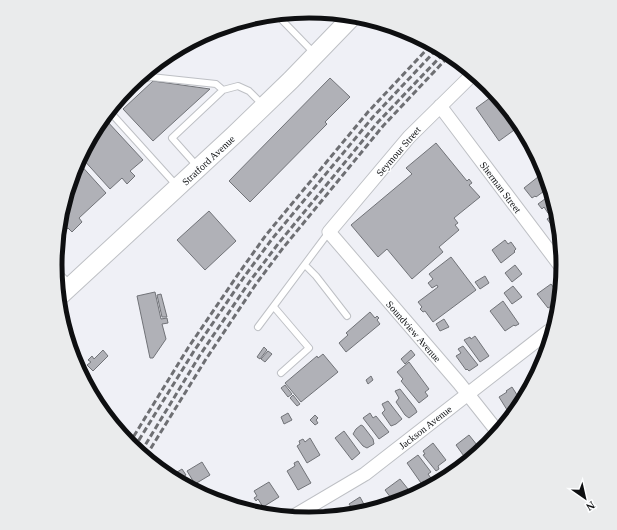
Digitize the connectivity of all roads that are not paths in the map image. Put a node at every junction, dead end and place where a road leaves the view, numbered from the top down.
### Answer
1 (282, 20) edge
2 (348, 21) edge
3 (315, 55) junction
4 (148, 78) edge
5 (469, 78) edge
6 (223, 90) junction
7 (264, 106) junction
8 (440, 106) junction
9 (113, 115) edge
10 (199, 168) junction
11 (178, 188) junction
12 (329, 232) junction
13 (556, 260) edge
14 (305, 265) junction
15 (66, 290) edge
16 (274, 307) junction
17 (347, 316) dead end
18 (258, 327) dead end
19 (545, 334) edge
20 (281, 373) dead end
21 (468, 394) junction
22 (494, 428) edge
23 (301, 512) edge

1 - 3 lane
2 - 3 main road, Stratford Avenue
3 - 7 main road, Stratford Avenue
4 - 6 lane
5 - 8 street, Seymour Street
6 - 7 lane
6 - 10 lane
7 - 10 main road, Stratford Avenue
8 - 12 street, Seymour Street
8 - 13 street, Sherman Street
9 - 11 lane
10 - 11 main road, Stratford Avenue
11 - 15 main road, Stratford Avenue
12 - 14 lane
12 - 21 street, Soundview Avenue
14 - 16 lane
14 - 17 lane
16 - 18 lane
16 - 20 lane
19 - 21 street, Jackson Avenue
21 - 22 street, Soundview Avenue
21 - 23 street, Jackson Avenue

